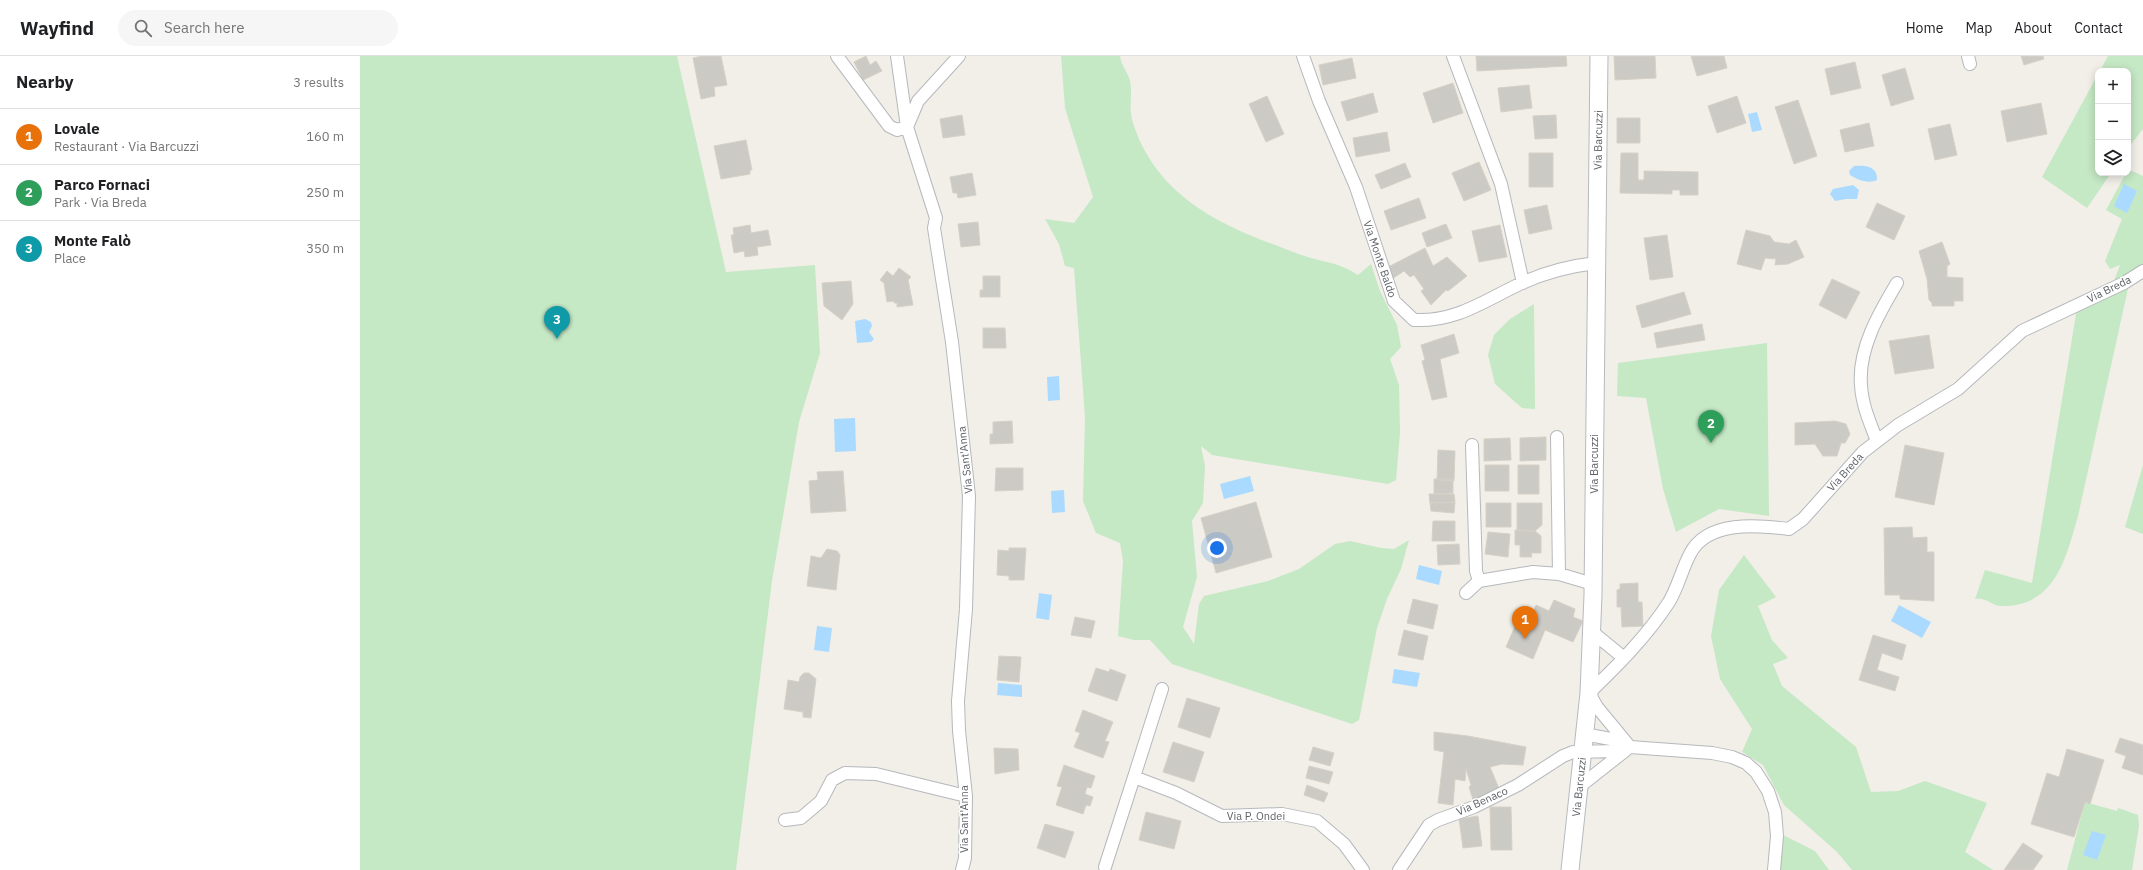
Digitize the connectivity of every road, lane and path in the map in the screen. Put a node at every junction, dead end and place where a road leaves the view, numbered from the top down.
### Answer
1 (837, 56) edge
2 (897, 56) edge
3 (959, 56) edge
4 (1303, 56) edge
5 (1453, 56) edge
6 (1599, 56) edge
7 (907, 127) junction
8 (1596, 263) junction
9 (2143, 271) edge
10 (1523, 283) junction
11 (1897, 283) dead end
12 (1557, 437) dead end
13 (1877, 441) junction
14 (1472, 445) dead end
15 (1559, 574) junction
16 (1479, 581) junction
17 (1593, 584) junction
18 (1466, 592) dead end
19 (1592, 631) junction
20 (1624, 658) junction
21 (1162, 689) dead end
22 (1589, 693) junction
23 (1584, 734) junction
24 (1630, 747) junction
25 (1582, 753) junction
26 (1134, 776) junction
27 (1579, 787) junction
28 (966, 796) junction
29 (785, 820) dead end
30 (1105, 867) dead end
31 (962, 870) edge
32 (1363, 870) edge
33 (1399, 870) edge
34 (1570, 870) edge
35 (1774, 870) edge

1 - 7 street
2 - 7 street, Via Sant'Anna
3 - 7 street
4 - 10 street, Via Monte Baldo
5 - 10 street
6 - 8 street, Via Barcuzzi
7 - 28 street, Via Sant'Anna
8 - 10 street, Via Monte Baldo
8 - 17 street, Via Barcuzzi
9 - 13 street, Via Breda
11 - 13 street
12 - 15 street
13 - 20 street, Via Breda
14 - 16 street
15 - 16 street
15 - 17 street
16 - 18 street
17 - 19 street, Via Barcuzzi
19 - 20 street
19 - 22 street, Via Barcuzzi
20 - 22 street, Via Breda
21 - 26 street
22 - 23 street, Via Barcuzzi
22 - 24 street
23 - 24 street
23 - 25 street, Via Barcuzzi
24 - 25 street, Via Benaco
24 - 27 street
24 - 35 street
25 - 27 street, Via Barcuzzi
25 - 33 street, Via Benaco
26 - 30 street
26 - 32 street, Via P. Ondei
27 - 34 street, Via Barcuzzi
28 - 29 street
28 - 31 street, Via Sant'Anna

